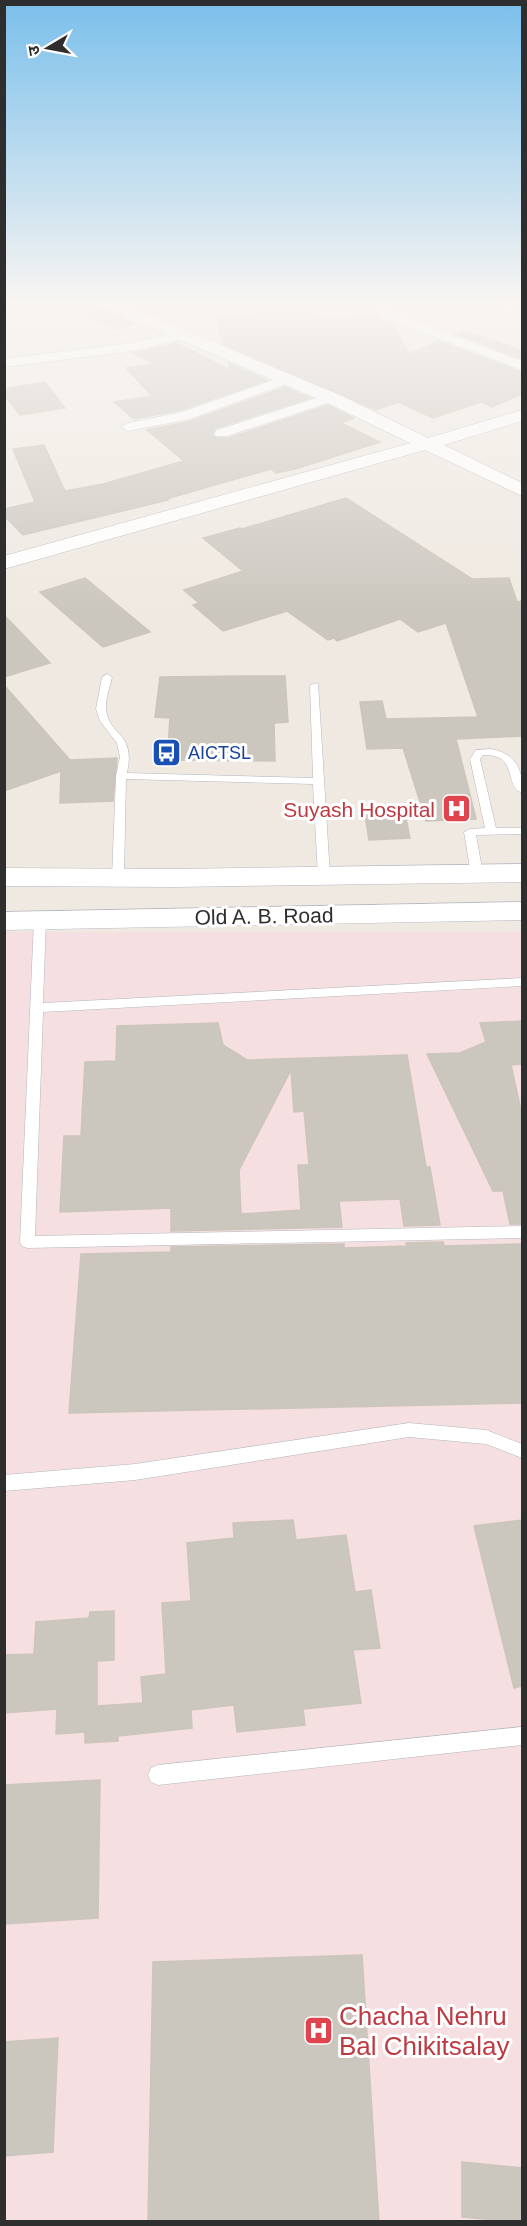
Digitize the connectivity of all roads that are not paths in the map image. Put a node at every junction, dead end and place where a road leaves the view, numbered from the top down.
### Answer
1 (210, 407) edge
2 (302, 407) edge
3 (348, 407) edge
4 (522, 414) edge
5 (128, 427) dead end
6 (222, 433) dead end
7 (427, 444) junction
8 (522, 490) edge
9 (4, 563) edge
10 (107, 677) dead end
11 (315, 685) dead end
12 (121, 776) junction
13 (318, 781) junction
14 (522, 790) edge
15 (491, 831) junction
16 (522, 831) edge
17 (522, 873) edge
18 (477, 874) junction
19 (324, 876) junction
20 (4, 877) edge
21 (118, 877) junction
22 (522, 910) edge
23 (40, 920) junction
24 (4, 921) edge
25 (522, 982) edge
26 (36, 1008) junction
27 (522, 1232) edge
28 (522, 1451) edge
29 (4, 1483) edge
30 (522, 1736) edge
31 (158, 1775) dead end

1 - 5 street
2 - 6 street
3 - 7 street
4 - 7 street
7 - 8 street
7 - 9 street
10 - 12 lane
11 - 13 lane
12 - 13 lane
12 - 21 lane
13 - 19 lane
14 - 15 lane
15 - 16 lane
15 - 18 lane
17 - 18 street, Old A. B. Road
18 - 19 street, Old A. B. Road
19 - 21 street, Old A. B. Road
20 - 21 street, Old A. B. Road
22 - 23 street, Old A. B. Road
23 - 24 street, Old A. B. Road
23 - 26 lane
25 - 26 lane
26 - 27 lane
28 - 29 lane
30 - 31 lane

